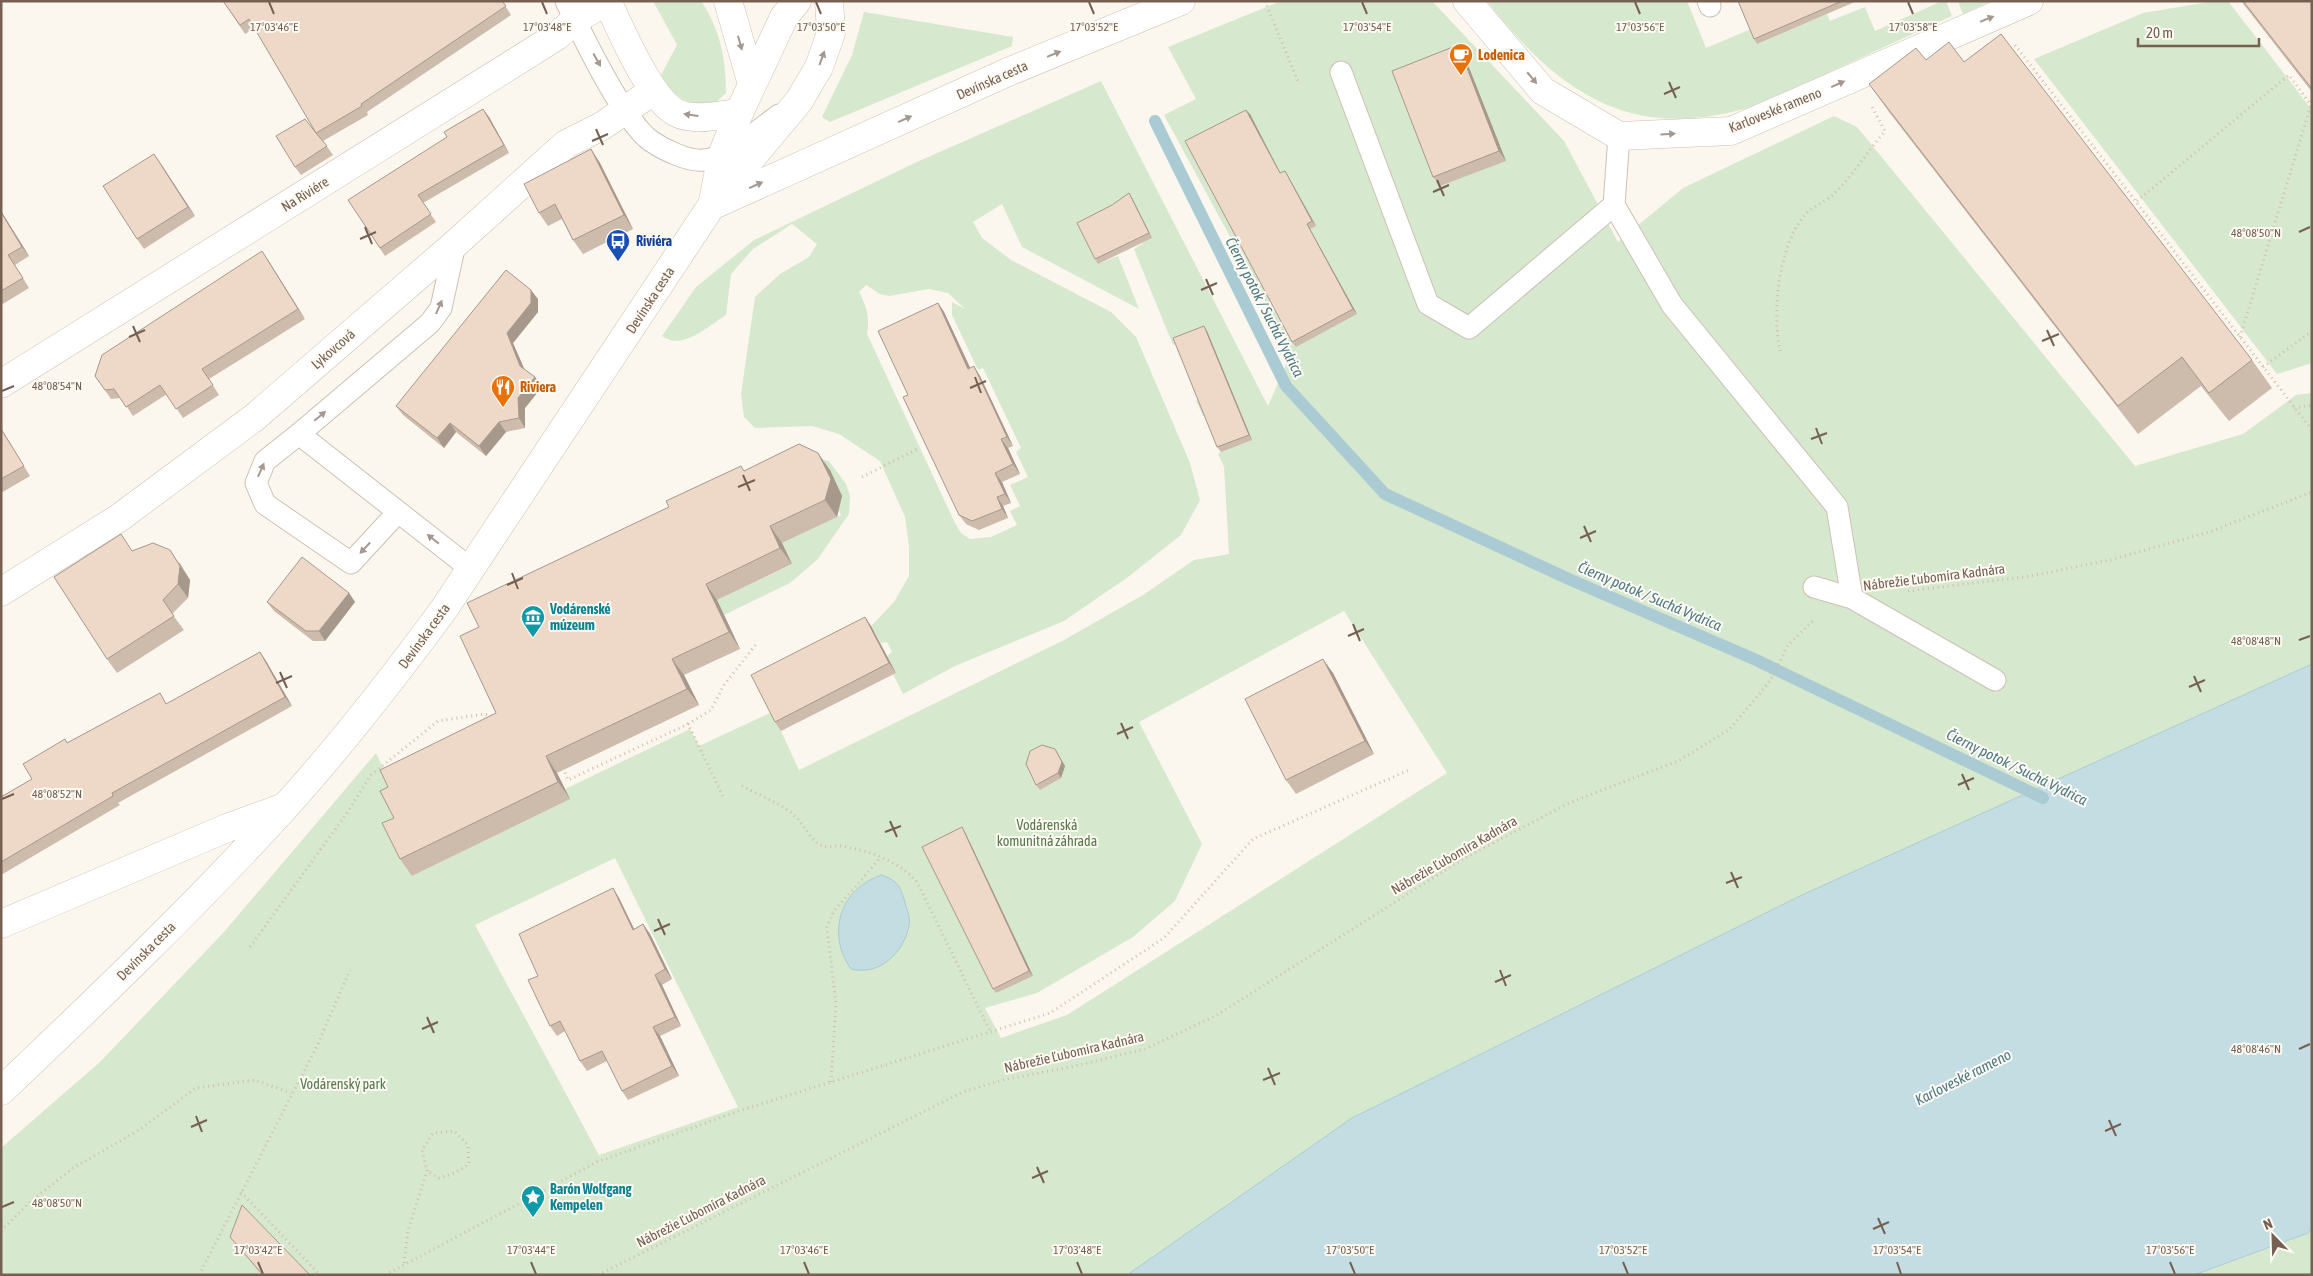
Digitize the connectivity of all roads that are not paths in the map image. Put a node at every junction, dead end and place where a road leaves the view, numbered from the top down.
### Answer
1 (606, 1) edge
2 (728, 1) edge
3 (797, 1) edge
4 (829, 1) edge
5 (1180, 1) edge
6 (1467, 1) edge
7 (2029, 1) edge
8 (570, 10) edge
9 (1342, 72) dead end
10 (752, 84) junction
11 (653, 91) junction
12 (799, 101) junction
13 (625, 109) junction
14 (739, 113) junction
15 (1619, 136) junction
16 (722, 154) junction
17 (712, 205) junction
18 (1614, 205) junction
19 (455, 244) junction
20 (1, 384) edge
21 (299, 434) junction
22 (398, 512) junction
23 (471, 569) junction
24 (1814, 587) dead end
25 (1, 592) edge
26 (1852, 598) junction
27 (1995, 680) dead end
28 (285, 807) junction
29 (1, 924) edge
30 (1, 1091) edge

1 - 8 street, Na Riviére
1 - 11 street
2 -> 10 street
3 - 10 street
12 -> 4 street
17 -> 5 street, Devínska cesta
6 -> 15 street
15 -> 7 street, Karloveské rameno
8 -> 13 lane
8 - 20 street, Na Riviére
9 - 18 lane
10 - 14 street
11 - 13 street, Lykovcová
14 -> 11 street
12 - 16 lane
12 - 17 street
13 - 16 lane
13 - 19 street, Lykovcová
14 - 16 street
15 - 18 lane
16 - 17 street
17 - 23 street, Devínska cesta
18 - 26 lane
21 -> 19 lane
19 - 25 street, Lykovcová
21 - 22 lane
22 -> 21 lane
23 -> 22 lane
23 - 28 street, Devínska cesta
24 - 26 lane
26 - 27 lane
28 - 29 street
28 - 30 street, Devínska cesta

